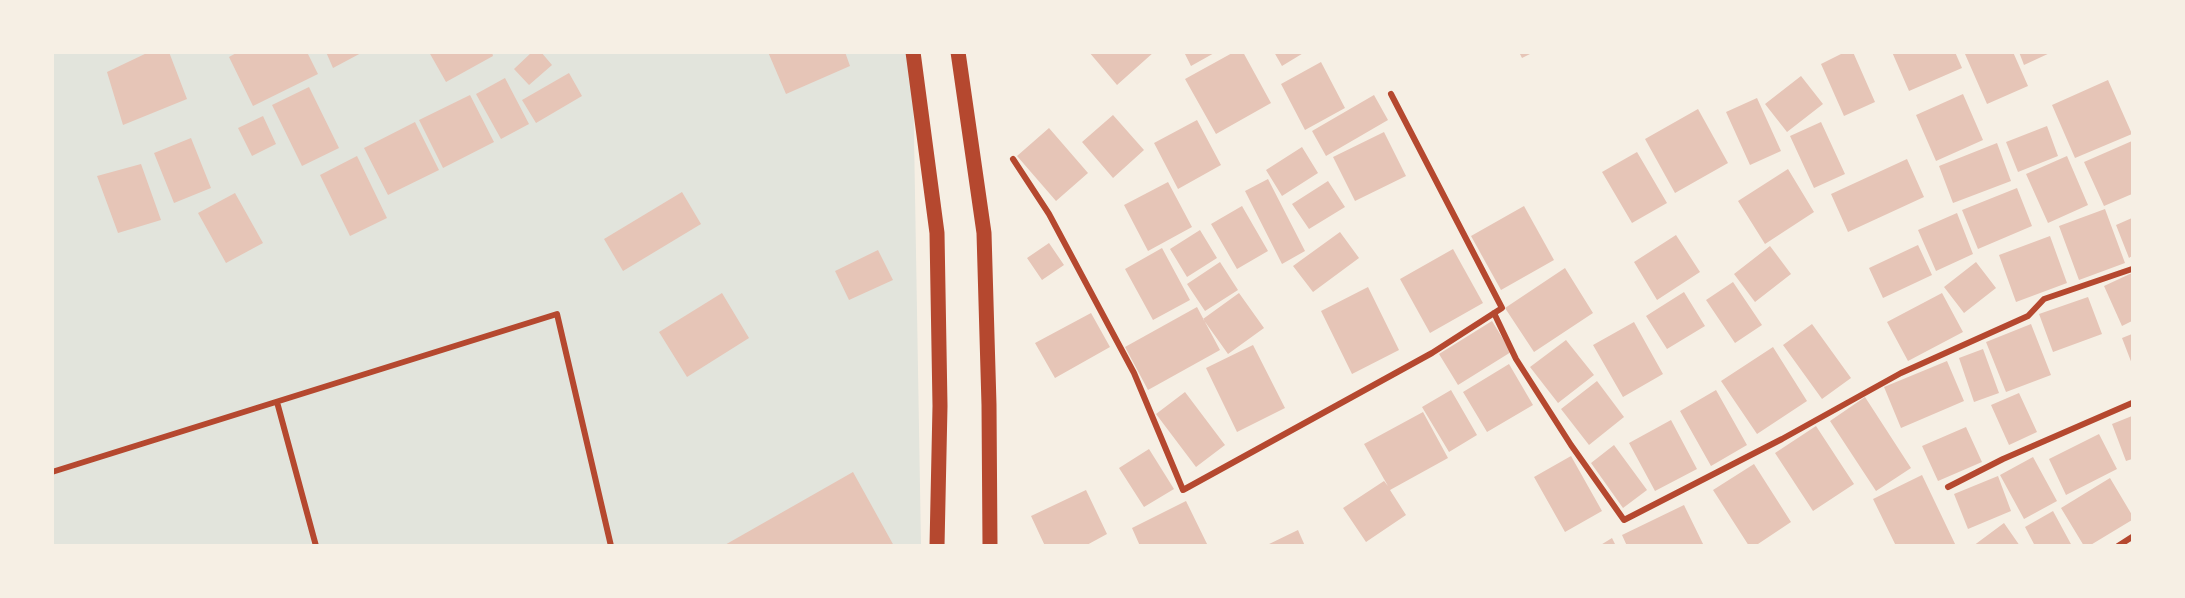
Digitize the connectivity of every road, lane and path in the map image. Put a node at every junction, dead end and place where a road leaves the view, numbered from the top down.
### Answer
1 (913, 52) edge
2 (958, 52) edge
3 (1391, 94) dead end
4 (1013, 159) dead end
5 (2133, 269) edge
6 (1494, 313) junction
7 (277, 402) junction
8 (2133, 403) edge
9 (52, 472) edge
10 (1948, 487) dead end
11 (2133, 537) edge
12 (316, 546) edge
13 (612, 546) edge
14 (937, 546) edge
15 (990, 546) edge
16 (2118, 546) edge

1 - 14 main road
2 - 15 main road
3 - 6 street
4 - 6 street
5 - 6 street
7 - 9 street
7 - 12 street
7 - 13 street
8 - 10 street
11 - 16 street

